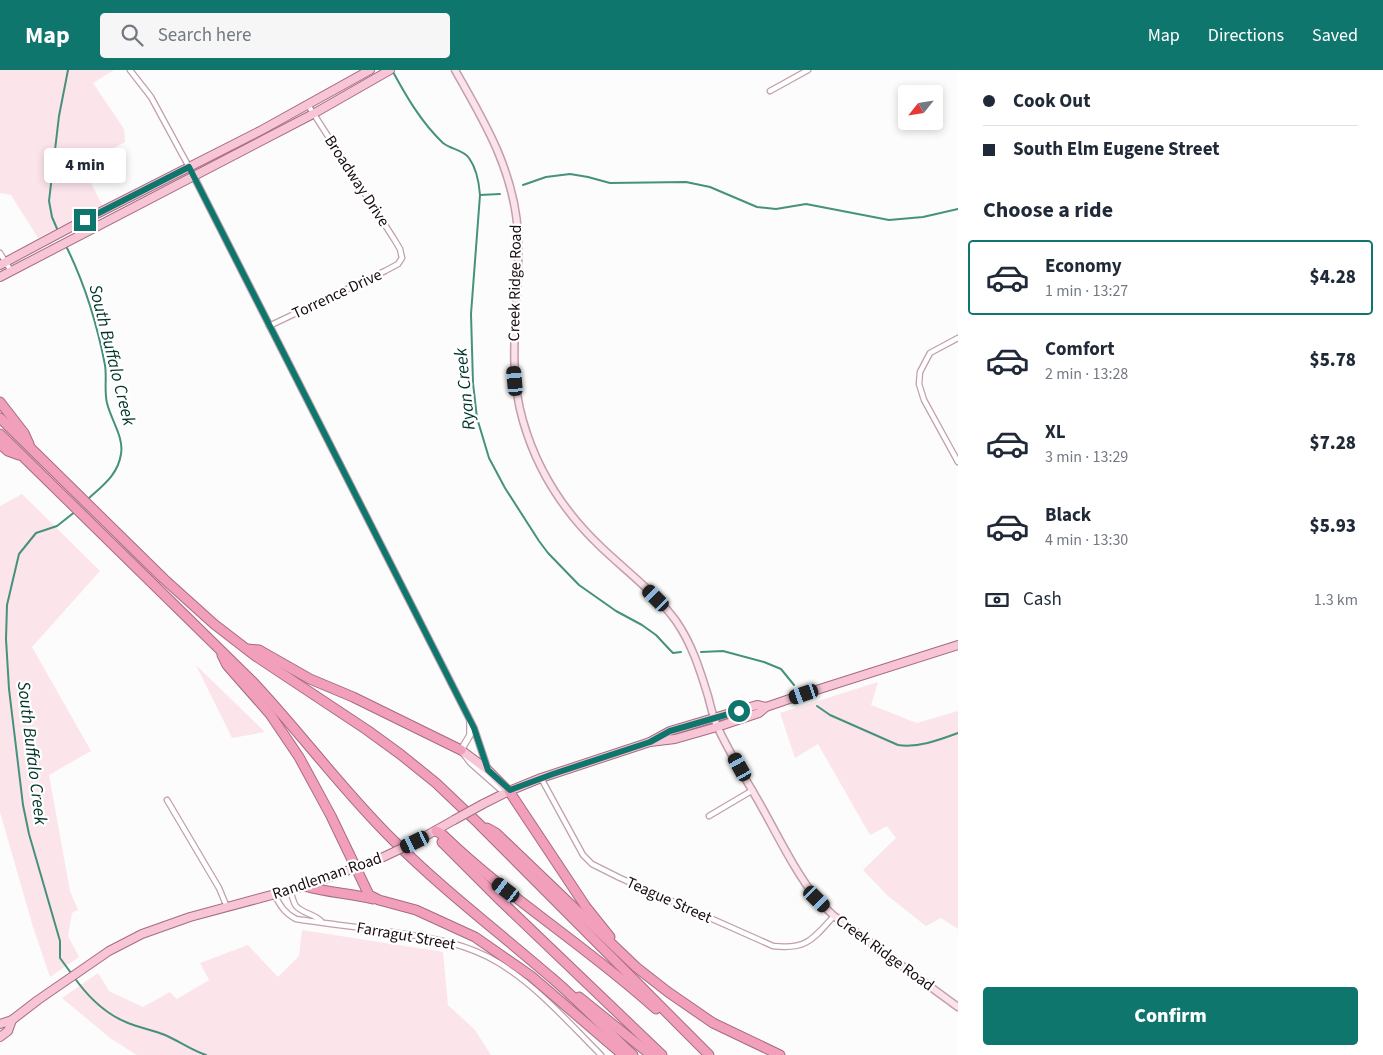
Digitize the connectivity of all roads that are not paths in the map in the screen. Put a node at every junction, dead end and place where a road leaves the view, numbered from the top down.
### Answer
1 (130, 70) edge
2 (370, 70) edge
3 (390, 70) edge
4 (456, 70) edge
5 (808, 70) edge
6 (770, 91) dead end
7 (308, 105) junction
8 (313, 114) junction
9 (189, 167) junction
10 (193, 177) junction
11 (0, 253) edge
12 (402, 258) joint
13 (3, 264) edge
14 (11, 271) junction
15 (0, 277) edge
16 (268, 326) junction
17 (958, 338) edge
18 (0, 402) edge
19 (0, 418) edge
20 (0, 434) edge
21 (0, 444) edge
22 (31, 448) junction
23 (23, 457) junction
24 (958, 462) edge
25 (958, 645) edge
26 (216, 646) junction
27 (245, 648) junction
28 (766, 707) junction
29 (715, 718) junction
30 (469, 719) junction
31 (718, 727) junction
32 (650, 742) junction
33 (461, 750) junction
34 (488, 770) junction
35 (541, 778) junction
36 (753, 790) junction
37 (507, 792) junction
38 (167, 800) dead end
39 (709, 816) dead end
40 (478, 823) junction
41 (436, 831) junction
42 (355, 869) junction
43 (305, 886) junction
44 (290, 890) junction
45 (274, 894) junction
46 (379, 900) junction
47 (227, 907) junction
48 (834, 916) junction
49 (322, 922) junction
50 (636, 967) junction
51 (554, 980) junction
52 (958, 1007) edge
53 (12, 1020) junction
54 (0, 1024) edge
55 (0, 1038) edge
56 (700, 1046) junction
57 (601, 1055) edge
58 (623, 1055) edge
59 (632, 1055) edge
60 (651, 1055) edge
61 (662, 1055) edge
62 (709, 1055) edge
63 (780, 1055) edge

1 - 9 street
2 - 7 main road
3 - 8 main road
4 - 29 main road, Creek Ridge Road
5 - 6 street
7 - 8 street, Broadway Drive
7 - 9 main road
8 - 10 main road
8 - 12 street, Broadway Drive
9 - 10 street
9 - 13 main road
10 - 14 main road
10 - 16 street
11 - 13 street
12 - 16 street, Torrence Drive
13 - 14 street
14 - 15 main road
16 - 30 street
17 - 24 street
18 - 22 highway
19 - 22 highway
20 - 23 highway
21 - 23 highway
22 - 27 highway
23 - 26 highway
25 - 28 main road, Randleman Road
26 - 42 highway
26 - 51 highway
27 - 33 highway
27 - 40 highway
28 - 29 main road, Randleman Road
28 - 31 main road, Randleman Road
29 - 31 main road, Creek Ridge Road
29 - 32 main road, Randleman Road
30 - 33 street
30 - 34 street
31 - 32 main road, Randleman Road
31 - 36 main road, Creek Ridge Road
32 - 35 main road, Randleman Road
33 - 34 main road
33 - 37 street
34 - 37 main road
35 - 37 main road, Randleman Road
35 - 48 street, Teague Street
36 - 39 street
36 - 48 main road, Creek Ridge Road
37 - 41 main road, Randleman Road, bridge
37 - 50 highway
38 - 47 street
40 - 50 highway
40 - 56 highway
41 - 42 main road, Randleman Road, bridge
41 - 56 highway
41 - 61 highway
42 - 43 main road, Randleman Road
42 - 46 highway
43 - 44 main road, Randleman Road
43 - 46 highway
44 - 45 main road, Randleman Road
44 - 49 street, Farragut Street
45 - 47 main road, Randleman Road
45 - 49 street, Farragut Street
46 - 58 highway
47 - 53 main road, Randleman Road
48 - 52 main road, Creek Ridge Road
49 - 57 street, Farragut Street
50 - 63 highway
51 - 59 highway
51 - 60 highway
53 - 54 main road, Randleman Road
53 - 55 main road, Randleman Road
56 - 62 highway

